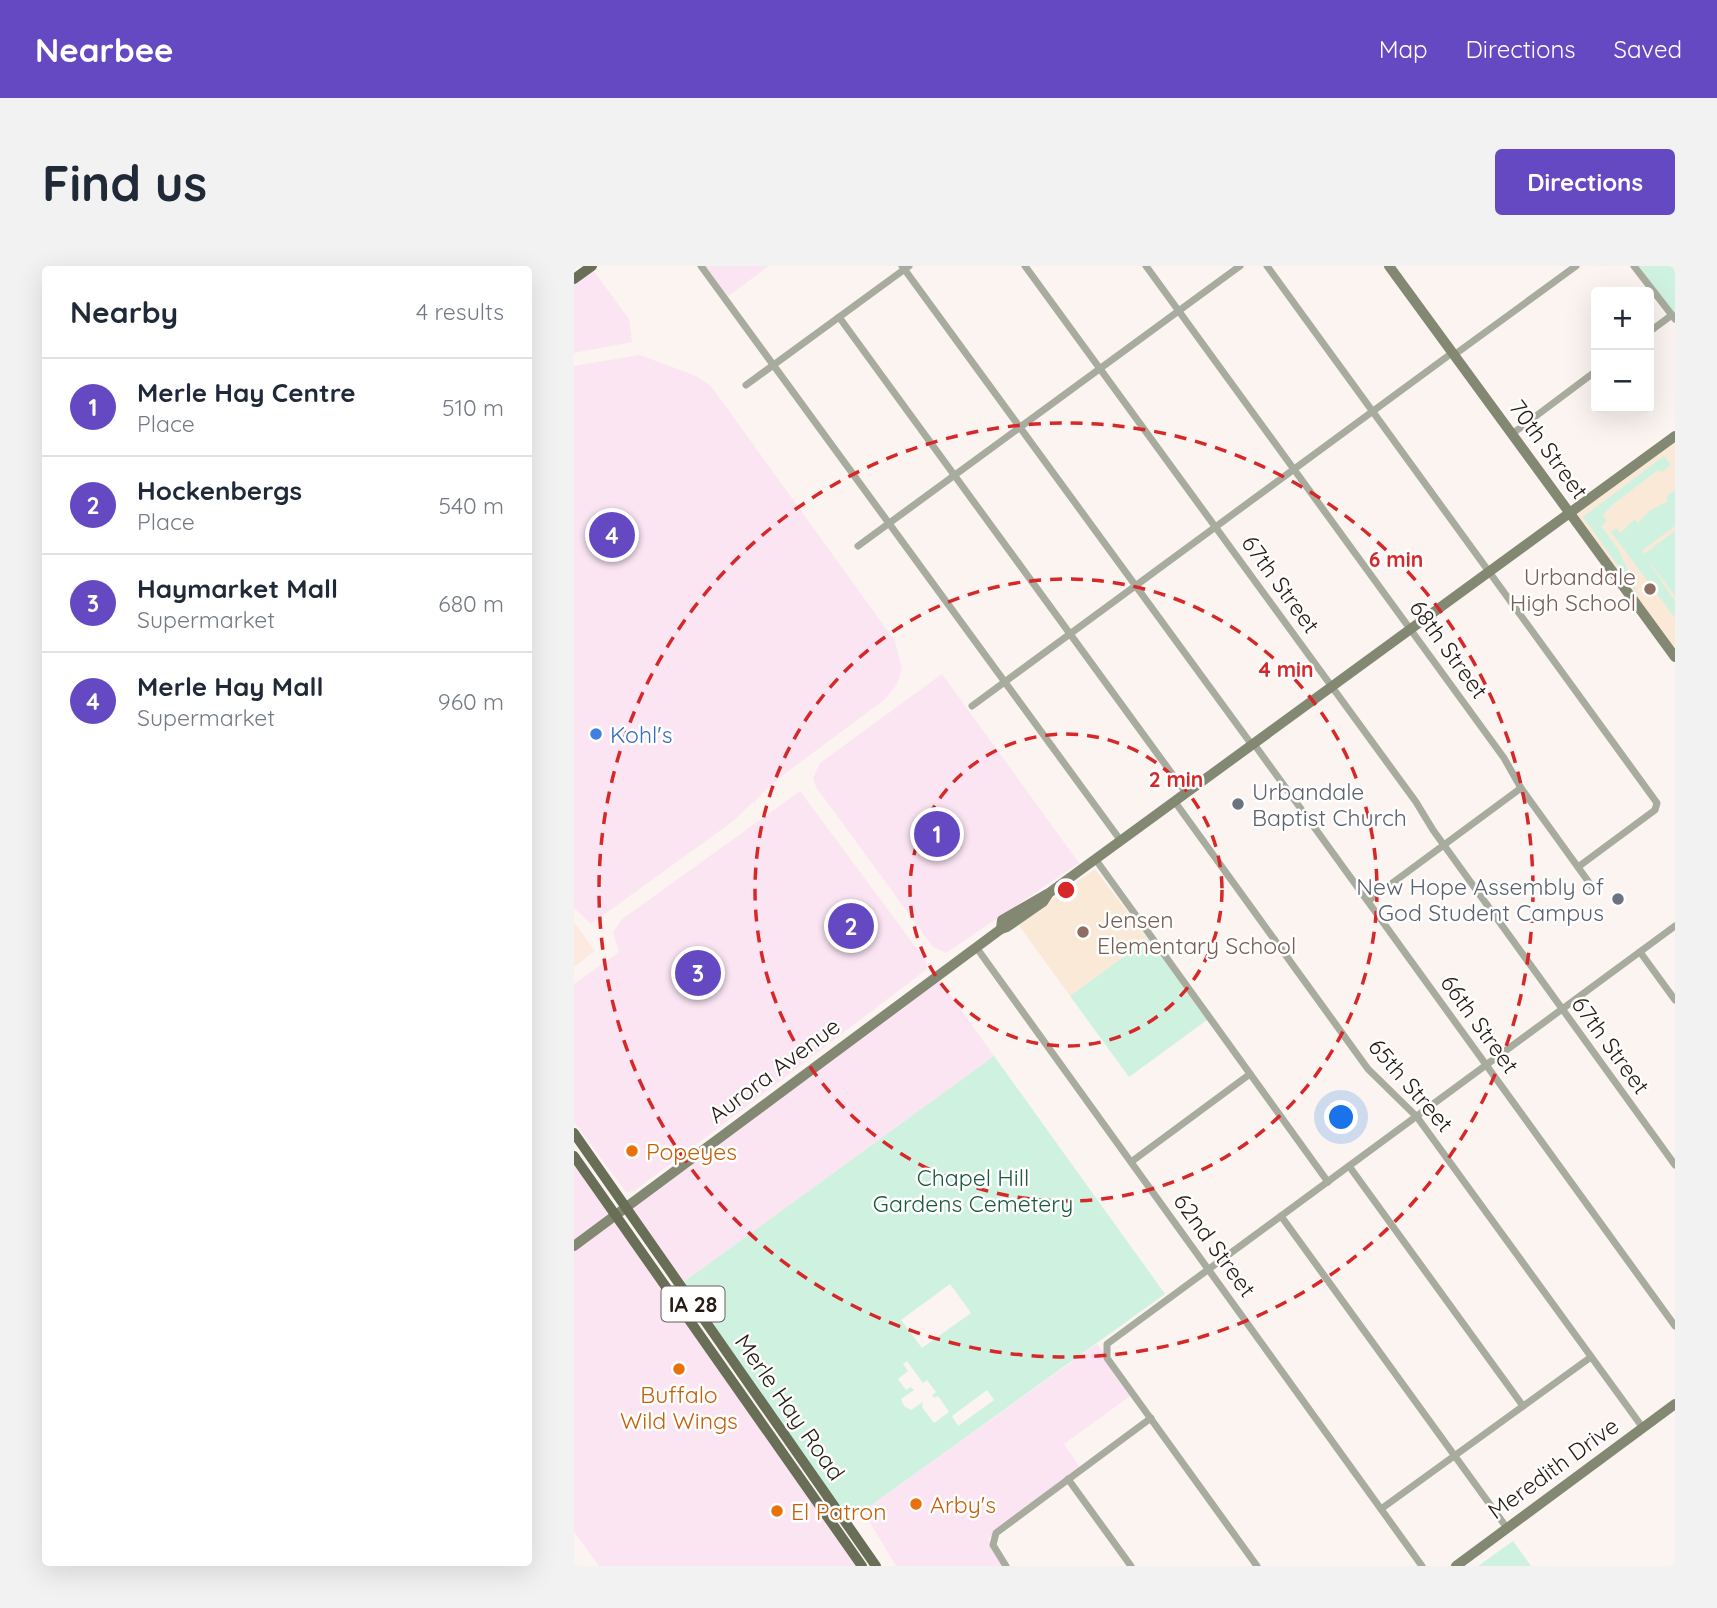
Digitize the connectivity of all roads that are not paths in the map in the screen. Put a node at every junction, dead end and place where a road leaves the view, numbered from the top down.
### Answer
1 (592, 266) edge
2 (701, 266) edge
3 (1026, 266) edge
4 (1146, 266) edge
5 (1240, 266) edge
6 (1267, 266) edge
7 (1389, 266) edge
8 (1576, 266) edge
9 (1634, 266) edge
10 (905, 267) edge
11 (574, 279) edge
12 (1179, 311) junction
13 (839, 317) junction
14 (1673, 317) edge
15 (1654, 329) edge
16 (1453, 354) junction
17 (774, 365) junction
18 (1100, 369) junction
19 (1591, 375) edge
20 (746, 385) dead end
21 (1373, 412) junction
22 (1020, 428) junction
23 (1512, 434) junction
24 (1675, 436) edge
25 (1295, 470) junction
26 (954, 476) junction
27 (1570, 514) junction
28 (889, 523) junction
29 (1216, 528) junction
30 (858, 546) dead end
31 (1490, 572) junction
32 (1136, 586) junction
33 (1411, 629) junction
34 (1070, 634) junction
35 (1675, 657) edge
36 (1005, 682) junction
37 (1332, 687) junction
38 (972, 706) dead end
39 (1253, 745) junction
40 (1521, 788) junction
41 (1186, 793) junction
42 (1175, 802) junction
43 (1121, 841) junction
44 (1444, 845) junction
45 (1096, 860) junction
46 (1578, 867) junction
47 (1593, 888) dead end
48 (1368, 901) junction
49 (1675, 926) edge
50 (976, 947) junction
51 (1640, 952) junction
52 (1675, 1000) edge
53 (1561, 1009) junction
54 (1486, 1065) junction
55 (1250, 1074) junction
56 (1417, 1116) junction
57 (574, 1133) edge
58 (574, 1156) edge
59 (1131, 1161) junction
60 (1675, 1165) edge
61 (1349, 1166) junction
62 (1328, 1182) junction
63 (626, 1206) junction
64 (616, 1213) junction
65 (1281, 1216) junction
66 (574, 1245) edge
67 (1208, 1269) junction
68 (1675, 1325) edge
69 (1591, 1357) junction
70 (1675, 1404) edge
71 (1523, 1406) junction
72 (1151, 1418) junction
73 (1643, 1428) junction
74 (1455, 1456) junction
75 (1068, 1479) junction
76 (1381, 1509) junction
77 (1507, 1528) junction
78 (862, 1566) edge
79 (876, 1566) edge
80 (1006, 1566) edge
81 (1131, 1566) edge
82 (1257, 1566) edge
83 (1422, 1566) edge
84 (1456, 1566) edge

1 - 11 main road
2 - 17 street
3 - 18 street, 67th Street
4 - 12 street, 68th Street
5 - 12 street
6 - 21 street
7 - 16 street, 70th Street
8 - 16 street
9 - 14 street
10 - 13 street
10 - 22 street, 66th Street
12 - 18 street
12 - 25 street, 68th Street
13 - 17 street
13 - 26 street
14 - 15 street
16 - 21 street
16 - 23 street, 70th Street
17 - 20 street
17 - 28 street
18 - 22 street
18 - 29 street, 67th Street
19 - 23 street
21 - 25 street
21 - 31 street
22 - 26 street
22 - 32 street, 66th Street
23 - 27 street, 70th Street
24 - 27 street, Aurora Avenue
25 - 29 street
25 - 33 street, 68th Street
26 - 28 street
26 - 34 street
27 - 31 street, Aurora Avenue
27 - 35 street, 70th Street
28 - 30 street
28 - 36 street
29 - 32 street
29 - 37 street, 67th Street
31 - 33 street, Aurora Avenue
31 - 46 street
32 - 34 street
32 - 39 street, 66th Street
33 - 37 street, Aurora Avenue
33 - 40 street, 68th Street
34 - 36 street
34 - 41 street
36 - 38 street
36 - 43 street
37 - 39 street, Aurora Avenue
37 - 44 street, 67th Street
39 - 41 street, Aurora Avenue
39 - 48 street, 66th Street
40 - 44 street
40 - 46 street, 68th Street
41 - 42 street, Aurora Avenue
42 - 43 street, Aurora Avenue
42 - 56 street, 65th Street
43 - 45 street, Aurora Avenue
44 - 48 street
44 - 53 street, 67th Street
45 - 50 street, Aurora Avenue
45 - 55 street
46 - 47 street, 68th Street
48 - 54 street, 66th Street
49 - 51 street
50 - 59 street, 62nd Street
50 - 63 street, Aurora Avenue
51 - 52 street
51 - 53 street
53 - 54 street
53 - 60 street, 67th Street
54 - 56 street
54 - 68 street, 66th Street
55 - 59 street
55 - 62 street
56 - 61 street
56 - 69 street, 65th Street
57 - 63 main road, Merle Hay Road / IA 28
58 - 64 main road, Merle Hay Road / IA 28
59 - 67 street, 62nd Street
61 - 62 street
61 - 71 street
62 - 65 street
63 - 64 street, Aurora Avenue
63 - 79 main road, Merle Hay Road / IA 28
64 - 66 street, Aurora Avenue
64 - 78 main road, Merle Hay Road / IA 28
65 - 67 street
65 - 74 street
67 - 72 street
67 - 76 street, 62nd Street
69 - 71 street
69 - 73 street, 65th Street
70 - 73 street, Meredith Drive
71 - 74 street
72 - 75 street
72 - 82 street
73 - 77 street, Meredith Drive
74 - 76 street
74 - 77 street
75 - 80 street
75 - 81 street
76 - 83 street, 62nd Street
77 - 84 street, Meredith Drive

